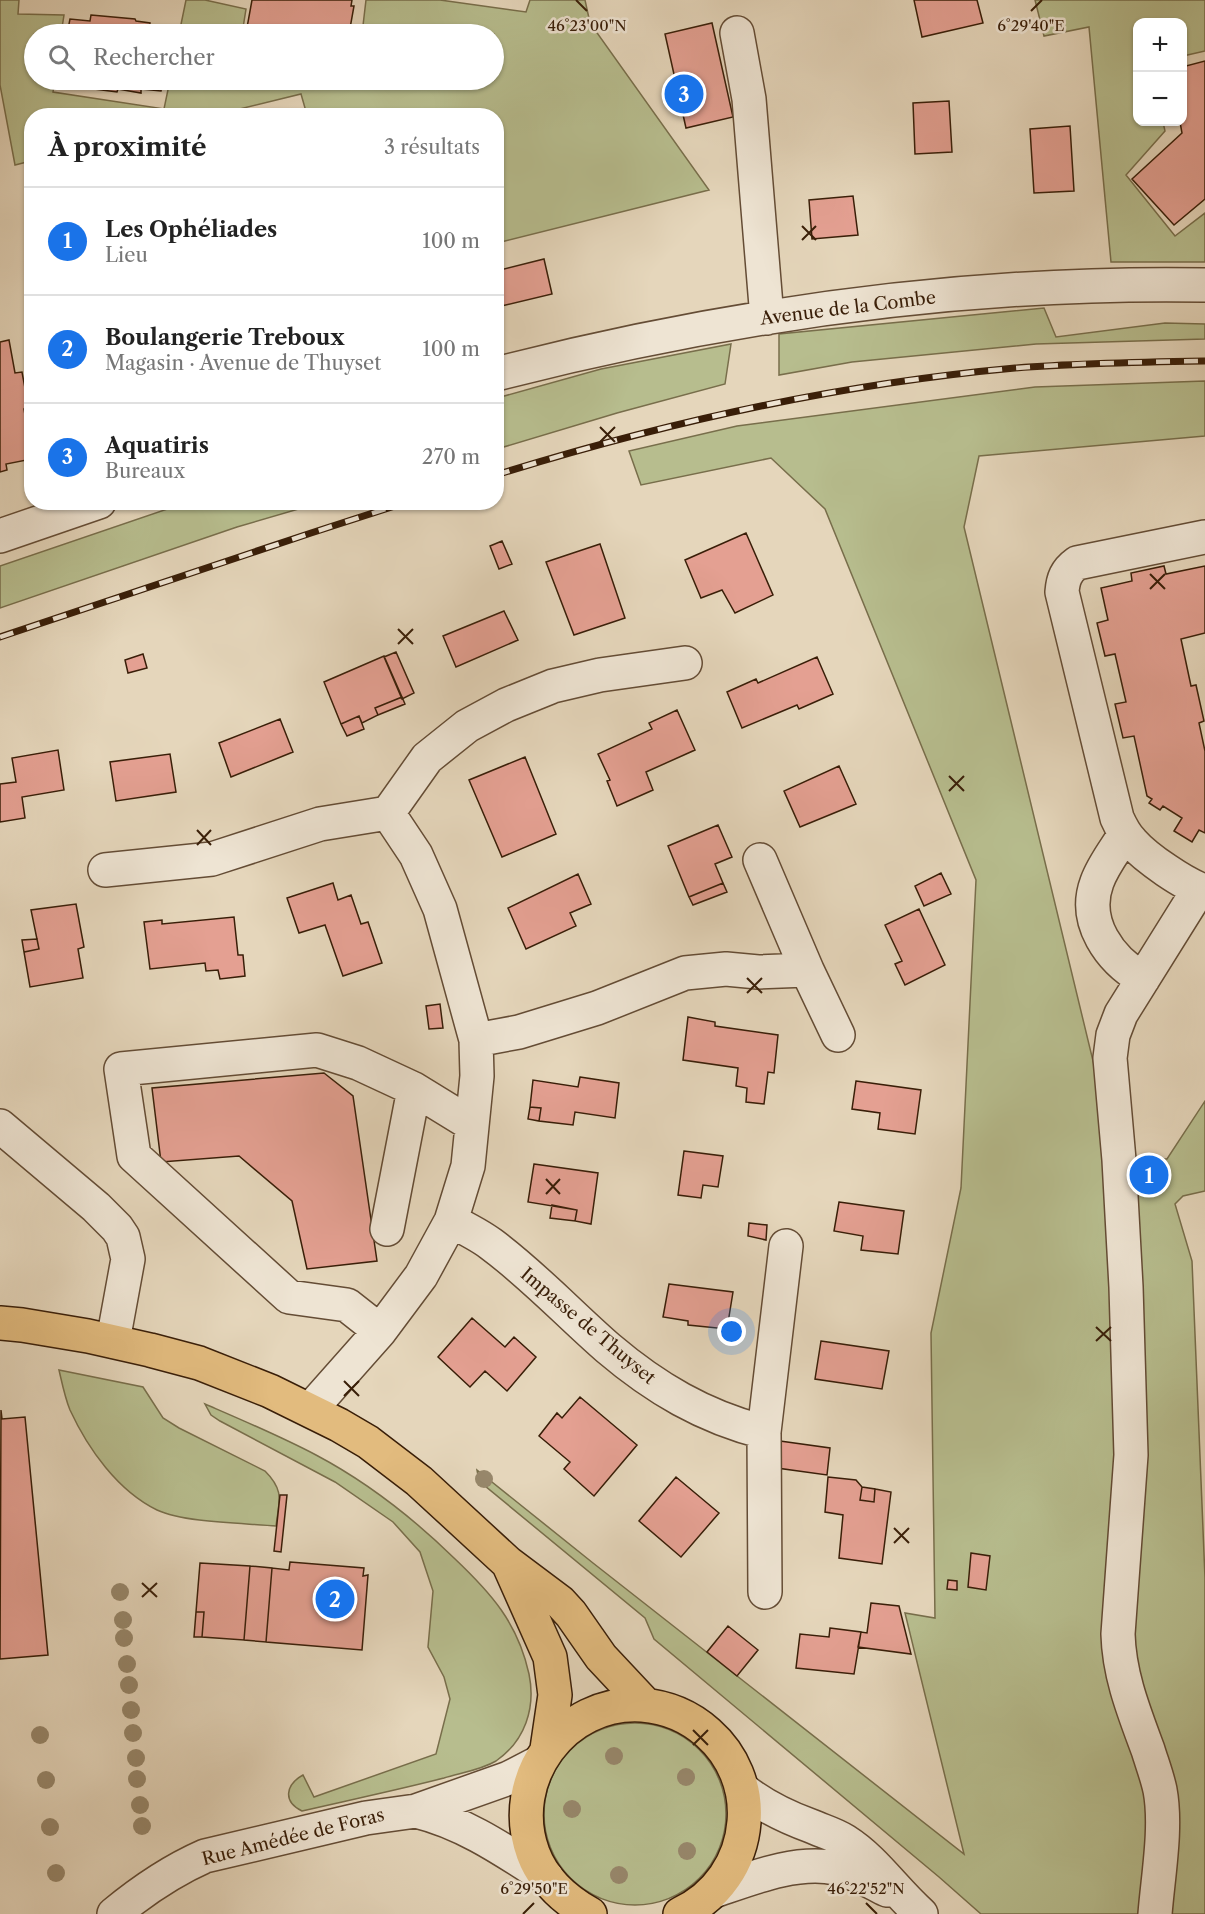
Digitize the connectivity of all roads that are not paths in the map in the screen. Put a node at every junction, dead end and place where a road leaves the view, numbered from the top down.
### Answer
1 (737, 33) dead end
2 (1205, 285) edge
3 (767, 318) junction
4 (504, 372) edge
5 (76, 510) edge
6 (0, 536) edge
7 (1205, 537) edge
8 (685, 663) dead end
9 (388, 813) junction
10 (1125, 834) junction
11 (760, 860) dead end
12 (105, 870) dead end
13 (1202, 890) edge
14 (807, 970) junction
15 (1143, 979) junction
16 (838, 1035) dead end
17 (476, 1040) junction
18 (414, 1089) junction
19 (471, 1125) junction
20 (0, 1126) edge
21 (452, 1221) junction
22 (387, 1229) dead end
23 (786, 1246) dead end
24 (0, 1323) edge
25 (380, 1331) junction
26 (113, 1341) junction
27 (310, 1410) junction
28 (764, 1432) junction
29 (508, 1563) junction
30 (765, 1592) dead end
31 (646, 1705) junction
32 (543, 1756) junction
33 (742, 1789) junction
34 (416, 1810) junction
35 (548, 1879) junction
36 (702, 1905) edge
37 (913, 1907) edge
38 (114, 1914) edge
39 (549, 1914) edge
40 (590, 1914) edge
41 (1155, 1914) edge

1 - 3 street
2 - 3 street, Avenue de la Combe
3 - 4 street, Avenue de la Combe
5 - 6 street
7 - 10 street
8 - 9 street
9 - 12 street
9 - 17 street
10 - 13 street
10 - 15 street
11 - 14 street
13 - 15 street
14 - 16 street
14 - 17 street
15 - 41 street
17 - 19 street
18 - 19 street
18 - 22 street
18 - 25 street
19 - 21 street
20 - 26 street
21 - 25 street
21 - 28 street, Impasse de Thuyset
23 - 28 street
24 - 26 main road
25 - 27 street
26 - 27 main road
27 - 29 main road
28 - 30 street
29 - 31 main road
29 - 32 main road
31 - 32 main road
31 - 33 main road
32 - 34 street, Rue Amédée de Foras
32 - 35 main road
33 - 36 main road
33 - 37 street
34 - 35 street, Rue Amédée de Foras
34 - 38 street, Rue Amédée de Foras
35 - 39 main road
35 - 40 main road
36 - 37 street

